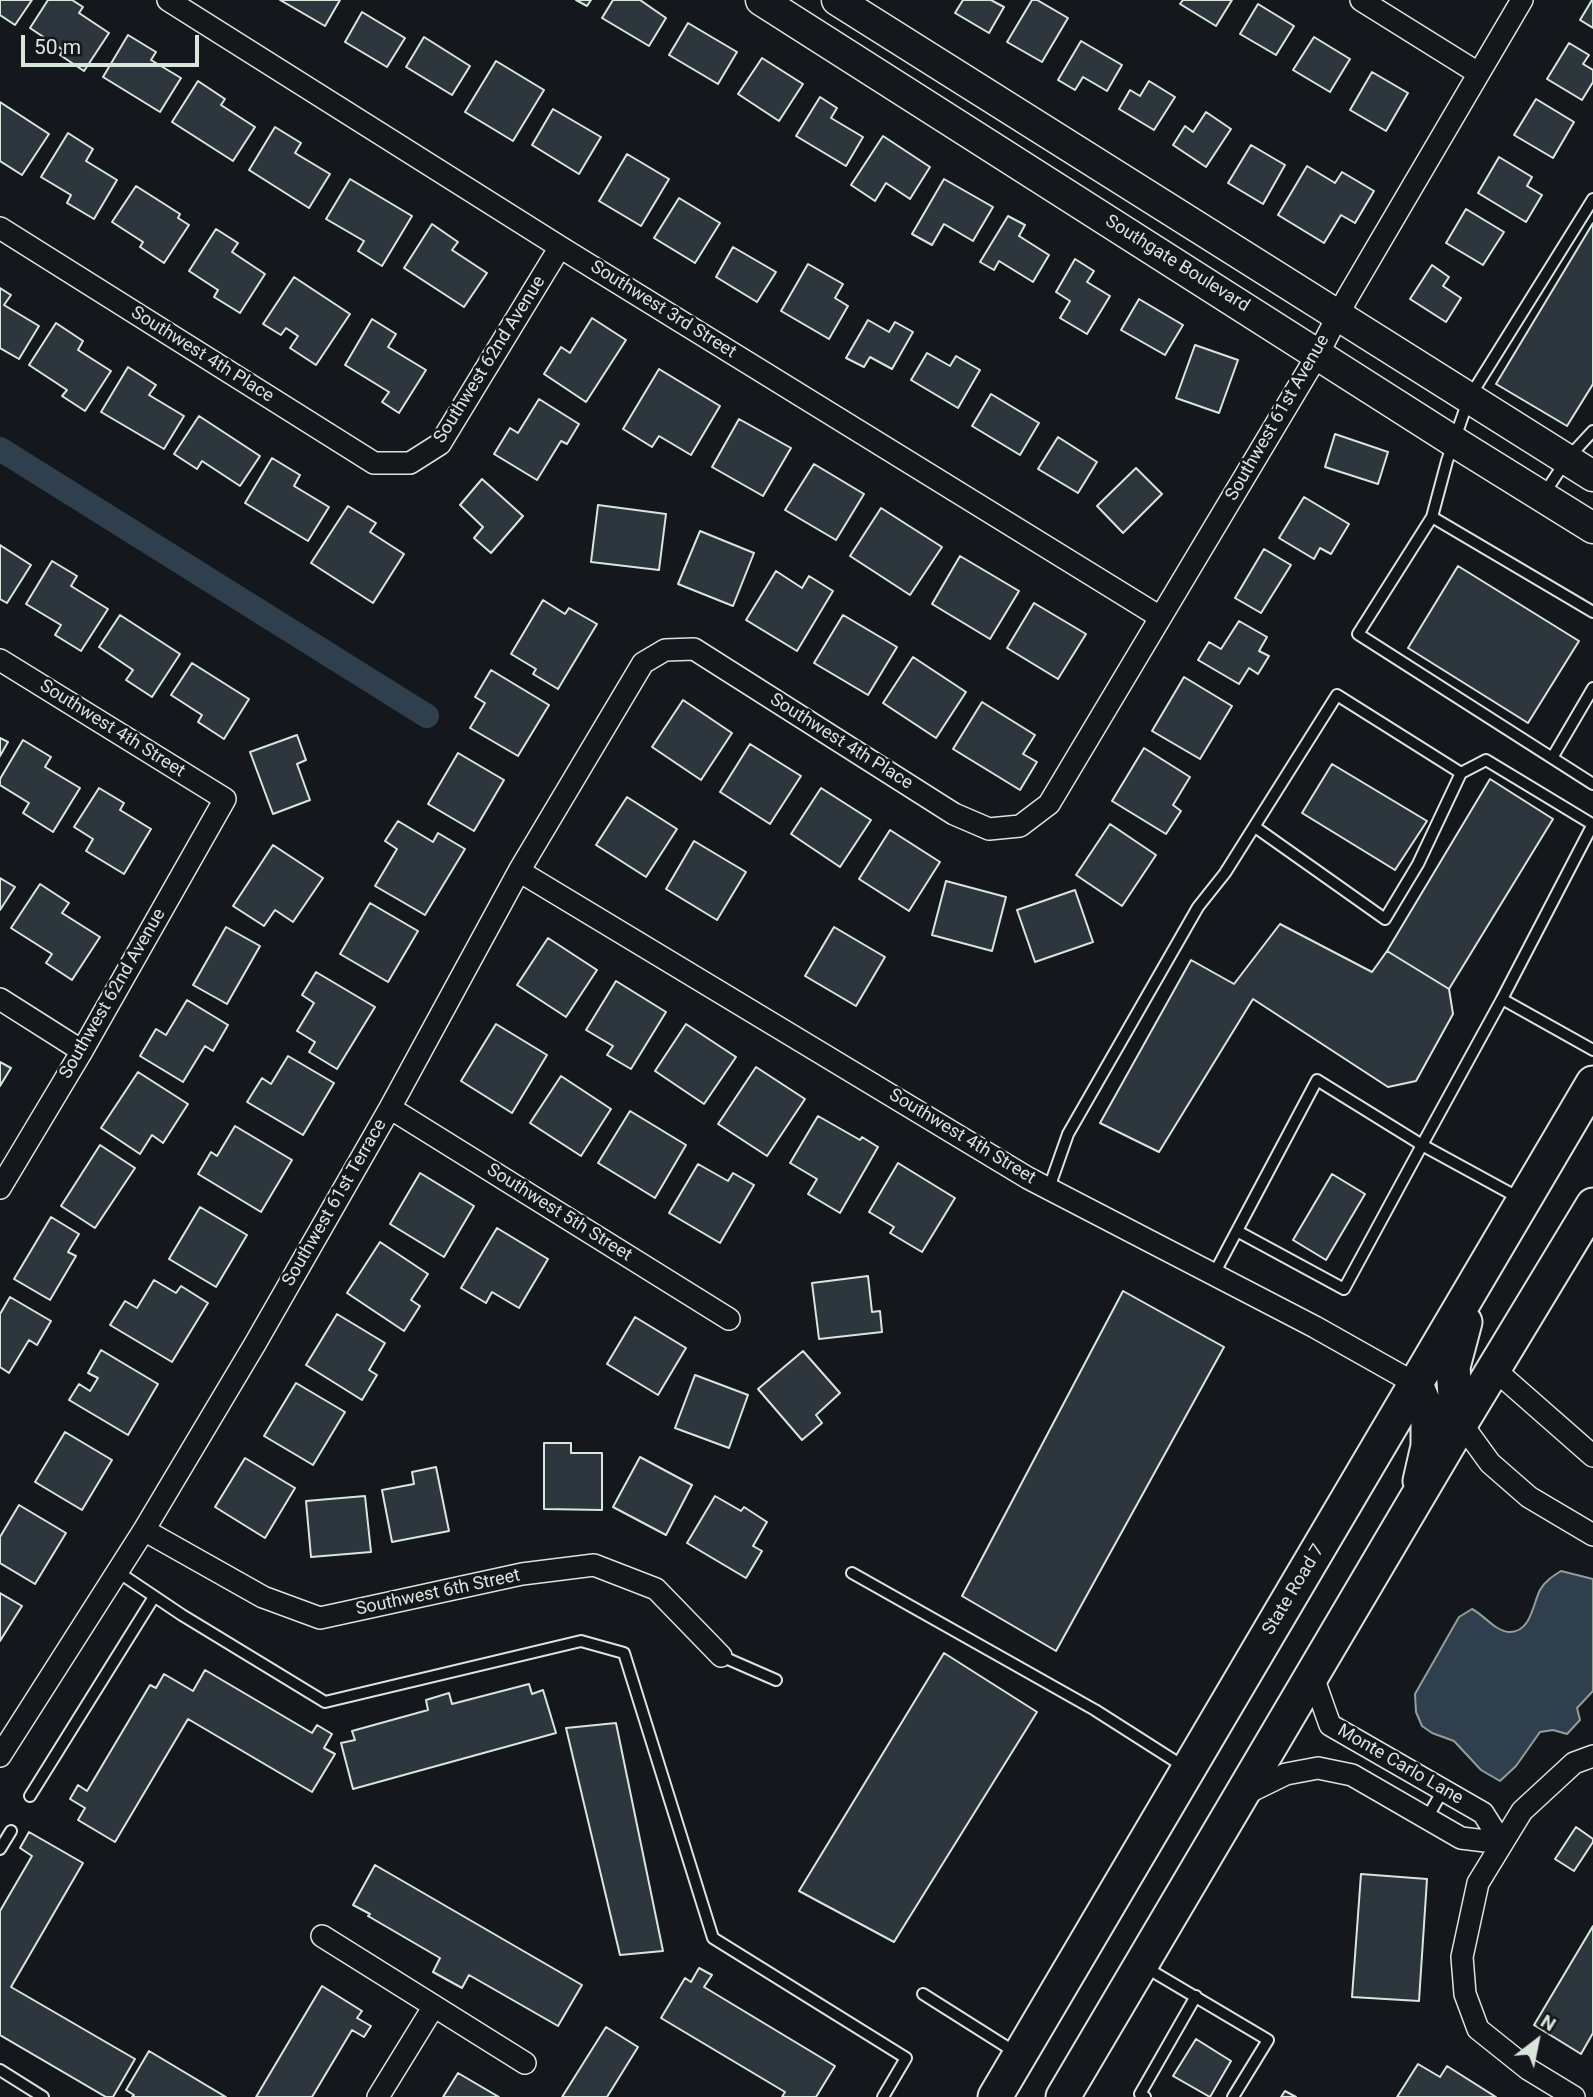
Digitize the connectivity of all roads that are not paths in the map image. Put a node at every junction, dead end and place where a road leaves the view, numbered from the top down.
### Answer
1 (168, 0) edge
2 (761, 0) edge
3 (837, 0) edge
4 (1361, 0) edge
5 (1522, 0) edge
6 (1478, 73) junction
7 (1593, 199) edge
8 (0, 228) edge
9 (560, 247) junction
10 (1338, 313) junction
11 (1318, 354) junction
12 (1469, 398) junction
13 (1593, 431) edge
14 (1453, 441) junction
15 (1567, 460) junction
16 (410, 463) joint
17 (1593, 476) edge
18 (1542, 496) junction
19 (1432, 517) junction
20 (1593, 528) edge
21 (1593, 612) edge
22 (1160, 617) junction
23 (666, 650) joint
24 (0, 660) edge
25 (1593, 688) edge
26 (1552, 758) junction
27 (1461, 773) junction
28 (1593, 784) edge
29 (225, 799) joint
30 (1592, 824) edge
31 (1020, 826) joint
32 (1255, 827) junction
33 (519, 870) junction
34 (0, 999) edge
35 (1502, 999) junction
36 (1593, 1050) edge
37 (82, 1051) junction
38 (1593, 1083) edge
39 (390, 1108) junction
40 (1422, 1145) junction
41 (0, 1188) edge
42 (1049, 1188) junction
43 (1524, 1201) junction
44 (1593, 1205) edge
45 (1237, 1231) junction
46 (1214, 1274) junction
47 (1475, 1283) junction
48 (729, 1319) dead end
49 (1495, 1370) junction
50 (1416, 1384) junction
51 (1461, 1423) junction
52 (1593, 1456) edge
53 (1416, 1504) junction
54 (144, 1530) junction
55 (1593, 1535) edge
56 (118, 1572) junction
57 (852, 1573) dead end
58 (154, 1597) junction
59 (721, 1656) joint
60 (1313, 1677) junction
61 (776, 1680) dead end
62 (0, 1756) edge
63 (1593, 1756) edge
64 (1188, 1770) junction
65 (1443, 1790) junction
66 (1243, 1795) junction
67 (30, 1796) dead end
68 (1427, 1818) junction
69 (11, 1831) dead end
70 (1502, 1843) junction
71 (0, 1849) edge
72 (322, 1936) dead end
73 (1141, 1965) junction
74 (923, 1994) dead end
75 (1196, 1996) junction
76 (434, 2006) junction
77 (1040, 2021) junction
78 (1020, 2056) junction
79 (525, 2063) dead end
80 (0, 2070) edge
81 (43, 2097) edge
82 (378, 2097) edge
83 (883, 2097) edge
84 (995, 2097) edge
85 (1025, 2097) edge
86 (1063, 2097) edge
87 (1145, 2097) edge
88 (1233, 2097) edge
89 (1573, 2097) edge

1 - 9 street, Southwest 3rd Street
2 - 11 main road, Southgate Boulevard
3 - 10 main road
4 - 6 street
5 - 6 street, Southwest 61st Avenue
6 - 10 street, Southwest 61st Avenue
7 - 12 lane
8 - 16 street, Southwest 4th Place
9 - 16 street, Southwest 62nd Avenue
9 - 22 street, Southwest 3rd Street
10 - 11 street, Southwest 61st Avenue
10 - 12 main road
11 - 14 main road, Southgate Boulevard
11 - 22 street, Southwest 61st Avenue
12 - 14 lane
12 - 15 main road
13 - 15 lane
14 - 18 main road, Southgate Boulevard
14 - 19 lane
15 - 17 main road
15 - 18 lane
18 - 20 main road, Southgate Boulevard
19 - 21 lane
19 - 26 lane
22 - 31 street, Southwest 61st Avenue
23 - 31 street, Southwest 4th Place
23 - 33 street, Southwest 61st Terrace
24 - 29 street, Southwest 4th Street
25 - 26 lane
26 - 28 lane
27 - 30 lane
27 - 32 lane
27 - 32 lane
29 - 37 street, Southwest 62nd Avenue
30 - 35 lane
32 - 42 lane
33 - 39 street, Southwest 61st Terrace
33 - 42 street, Southwest 4th Street
34 - 37 street
35 - 36 lane
35 - 40 lane
37 - 41 street, Southwest 62nd Avenue
38 - 43 main road, State Road 7
39 - 48 street, Southwest 5th Street
39 - 54 street, Southwest 61st Terrace
40 - 43 lane
40 - 45 lane
40 - 45 lane
42 - 46 street, Southwest 4th Street
43 - 47 main road, State Road 7
44 - 49 main road
45 - 46 lane
46 - 50 street, Southwest 4th Street
47 - 50 main road, State Road 7
47 - 51 main road
49 - 51 main road
49 - 52 street
50 - 53 main road
50 - 64 main road, State Road 7
51 - 53 main road
51 - 55 street
53 - 60 main road
54 - 56 street, Southwest 61st Terrace
54 - 59 street, Southwest 6th Street
56 - 58 lane
56 - 62 street, Southwest 61st Terrace
57 - 64 lane
58 - 67 lane
58 - 83 lane
59 - 61 lane
60 - 65 street, Monte Carlo Lane
60 - 66 main road
63 - 70 street
64 - 77 main road, State Road 7
65 - 68 lane
65 - 70 street, Monte Carlo Lane
66 - 68 street, Monte Carlo Lane
66 - 73 main road
68 - 70 street, Monte Carlo Lane
69 - 71 lane
70 - 89 street
72 - 76 street
73 - 75 lane
73 - 86 main road
74 - 78 lane
75 - 87 lane
75 - 88 lane
76 - 79 street
76 - 82 street
77 - 78 main road, State Road 7
77 - 85 main road
78 - 84 main road, State Road 7
80 - 81 lane

